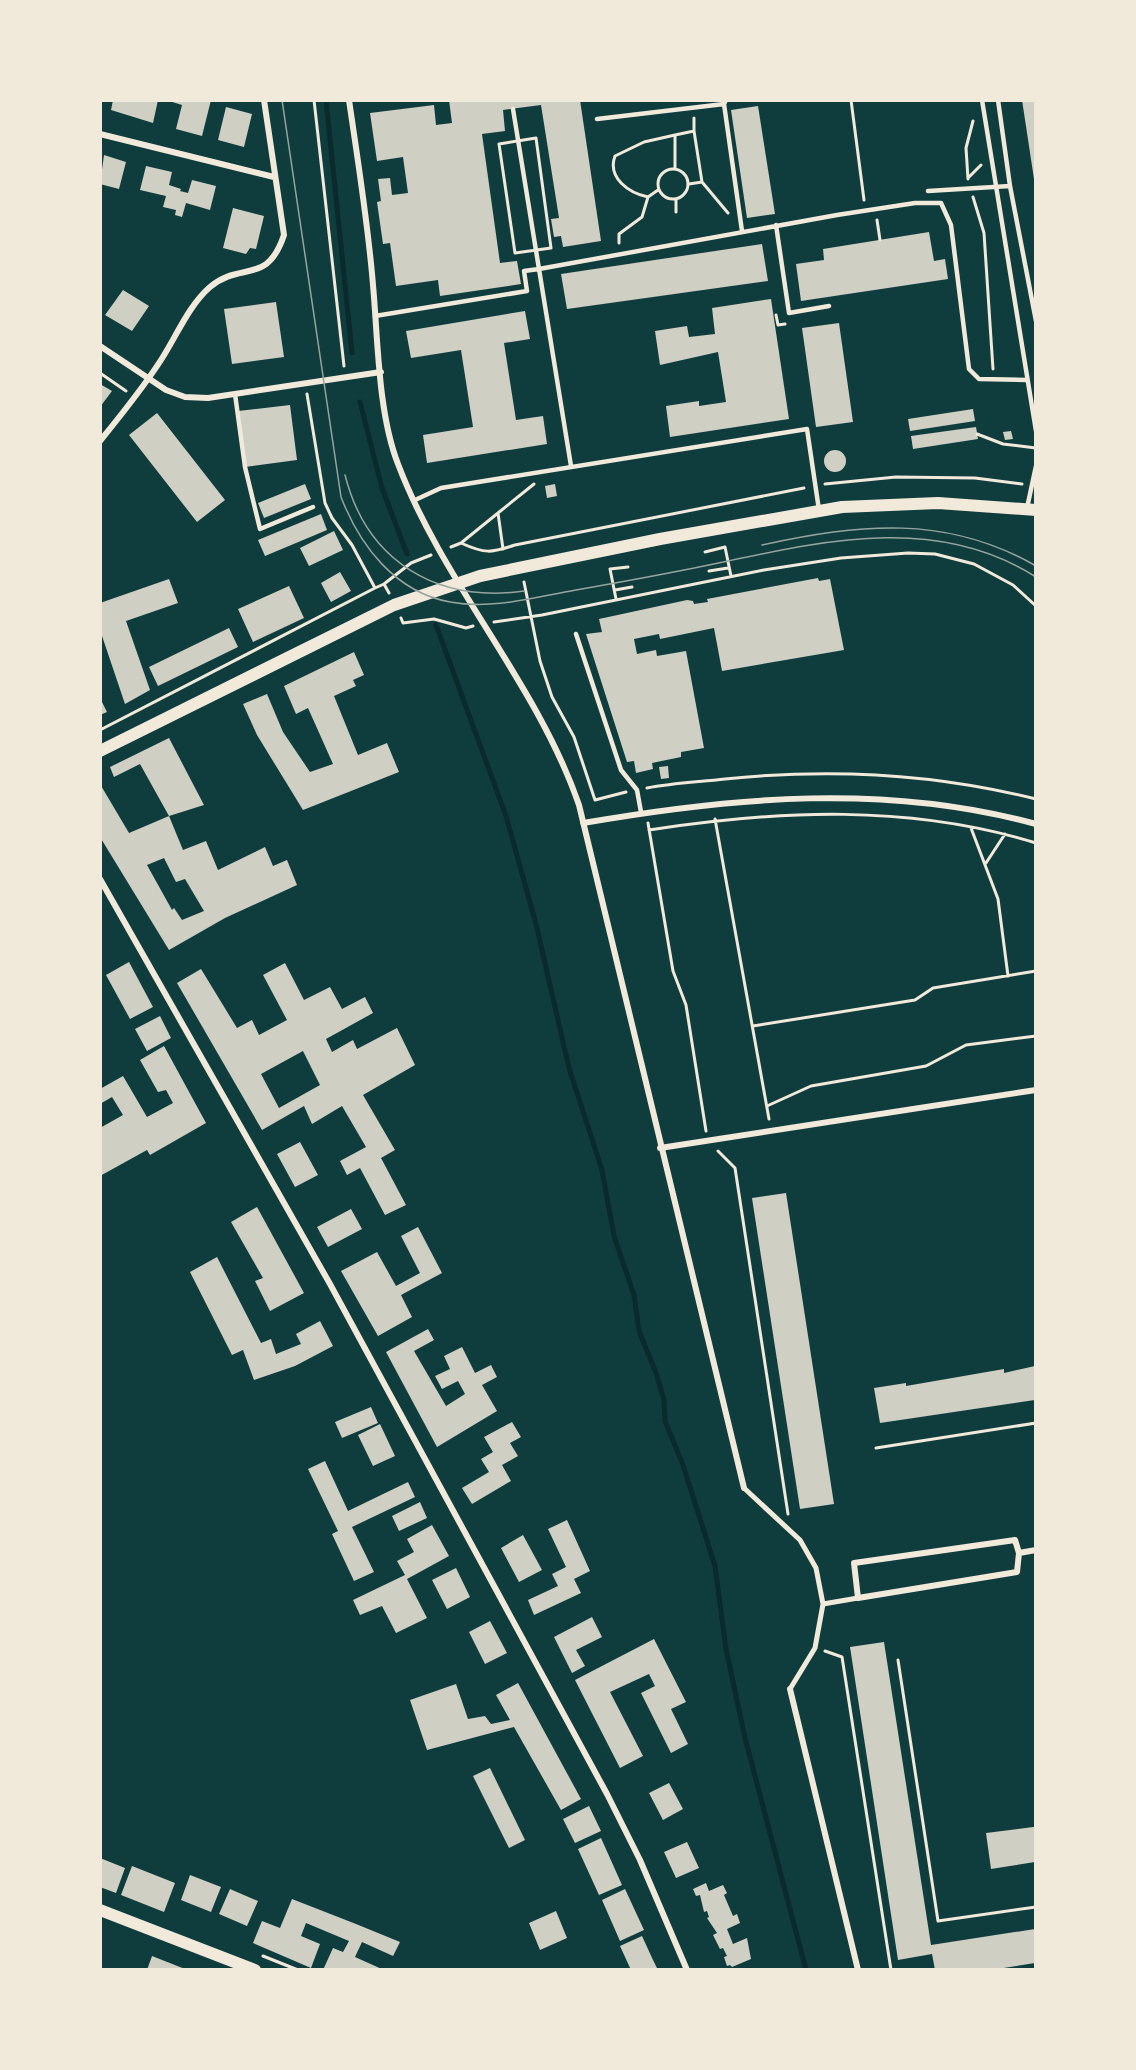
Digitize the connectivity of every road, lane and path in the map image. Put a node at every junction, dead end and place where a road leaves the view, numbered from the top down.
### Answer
1 (264, 100) edge
2 (314, 100) edge
3 (349, 100) edge
4 (851, 100) edge
5 (998, 100) edge
6 (725, 102) edge
7 (982, 103) edge
8 (513, 109) dead end
9 (597, 120) dead end
10 (100, 135) edge
11 (675, 135) junction
12 (990, 154) junction
13 (675, 168) junction
14 (274, 177) junction
15 (968, 179) junction
16 (702, 182) junction
17 (689, 184) junction
18 (1010, 186) junction
19 (658, 190) junction
20 (928, 191) dead end
21 (648, 197) junction
22 (676, 200) junction
23 (875, 210) junction
24 (676, 211) dead end
25 (866, 211) junction
26 (741, 223) junction
27 (776, 225) junction
28 (742, 231) junction
29 (880, 240) dead end
30 (619, 254) junction
31 (539, 269) junction
32 (829, 306) dead end
33 (375, 316) junction
34 (1035, 321) edge
35 (100, 346) edge
36 (381, 372) junction
37 (100, 373) edge
38 (345, 376) junction
39 (148, 379) junction
40 (994, 380) junction
41 (1027, 380) junction
42 (305, 382) junction
43 (235, 394) junction
44 (135, 397) junction
45 (1035, 431) edge
46 (977, 434) dead end
47 (100, 441) edge
48 (1035, 448) edge
49 (571, 466) junction
50 (1035, 466) edge
51 (552, 470) junction
52 (816, 485) junction
53 (1032, 485) junction
54 (415, 500) junction
55 (313, 507) dead end
56 (819, 510) junction
57 (1031, 510) edge
58 (498, 513) junction
59 (461, 543) junction
60 (503, 549) junction
61 (442, 550) junction
62 (705, 552) dead end
63 (628, 567) dead end
64 (728, 568) junction
65 (709, 571) dead end
66 (730, 576) junction
67 (459, 581) junction
68 (384, 584) junction
69 (632, 587) dead end
70 (375, 588) junction
71 (615, 590) junction
72 (616, 599) junction
73 (394, 605) junction
74 (1035, 606) edge
75 (531, 616) junction
76 (403, 623) dead end
77 (484, 624) junction
78 (576, 634) dead end
79 (100, 729) edge
80 (100, 751) edge
81 (637, 790) junction
82 (1035, 799) edge
83 (595, 800) junction
84 (712, 804) junction
85 (962, 807) junction
86 (644, 812) junction
87 (1015, 818) junction
88 (716, 820) junction
89 (583, 823) junction
90 (1035, 824) edge
91 (970, 826) junction
92 (649, 830) junction
93 (1005, 833) junction
94 (1035, 843) edge
95 (986, 862) junction
96 (100, 879) edge
97 (1035, 971) edge
98 (1008, 976) junction
99 (753, 1026) junction
100 (1035, 1036) edge
101 (1035, 1090) edge
102 (767, 1106) junction
103 (771, 1130) junction
104 (707, 1140) junction
105 (660, 1148) junction
106 (1035, 1423) edge
107 (876, 1448) dead end
108 (744, 1488) joint
109 (791, 1532) junction
110 (1035, 1550) edge
111 (1019, 1553) junction
112 (858, 1598) junction
113 (823, 1604) junction
114 (815, 1648) junction
115 (898, 1660) dead end
116 (790, 1689) joint
117 (1035, 1907) edge
118 (100, 1910) edge
119 (255, 1970) edge
120 (687, 1970) edge
121 (858, 1970) edge
122 (891, 1970) edge

1 - 14 street
2 - 38 path
3 - 33 street
4 - 25 path
5 - 18 lane
6 - 9 lane
6 - 26 lane
7 - 12 lane
7 - 15 path
8 - 31 lane
10 - 14 street
11 - 13 path
11 - 16 path
11 - 21 path
12 - 15 path
12 - 41 lane
13 - 17 path
13 - 19 path
14 - 39 street
15 - 40 path
16 - 17 path
16 - 26 path
17 - 22 path
18 - 20 lane
18 - 34 lane
19 - 21 path
19 - 22 path
21 - 30 path
22 - 24 path
23 - 25 lane
23 - 29 path
23 - 40 lane
25 - 27 lane
26 - 28 lane
27 - 28 lane
27 - 32 lane
28 - 30 lane
30 - 31 lane
31 - 33 lane
31 - 49 lane
33 - 36 street
35 - 39 street
36 - 38 street
36 - 54 street
37 - 44 path
38 - 42 street
39 - 43 street
39 - 44 street
40 - 41 lane
41 - 45 lane
42 - 43 street
42 - 70 path
43 - 55 lane
44 - 47 street
46 - 48 path
49 - 51 lane
49 - 52 lane
50 - 53 lane
51 - 54 lane
51 - 58 path
52 - 53 path
52 - 56 lane
52 - 60 path
53 - 57 lane
54 - 61 street
56 - 57 main road
56 - 67 main road
58 - 59 path
58 - 60 path
59 - 60 path
59 - 61 path
61 - 67 street
61 - 68 path
62 - 64 path
63 - 71 path
64 - 65 path
64 - 66 path
66 - 72 path
66 - 74 path
67 - 73 main road
67 - 77 street
68 - 70 path
68 - 73 path
69 - 71 path
70 - 79 path
71 - 72 path
72 - 75 path
73 - 80 main road
75 - 77 path
75 - 83 path
76 - 77 path
77 - 89 street
78 - 81 lane
81 - 82 path
81 - 83 path
81 - 86 lane
83 - 89 path
84 - 85 street
84 - 86 street
84 - 88 path
85 - 87 street
85 - 91 path
86 - 89 street
86 - 92 path
87 - 90 street
87 - 93 path
88 - 91 path
88 - 92 path
88 - 99 path
89 - 105 street
91 - 93 path
91 - 95 path
92 - 104 path
93 - 94 path
93 - 95 path
95 - 98 path
96 - 120 street
97 - 98 path
98 - 99 path
99 - 102 path
100 - 102 path
101 - 103 street
102 - 103 path
103 - 104 street
104 - 105 street
104 - 109 path
105 - 108 street
106 - 107 path
108 - 109 street
109 - 113 street
110 - 111 street
111 - 112 street
111 - 112 street
112 - 113 street
113 - 114 street
114 - 116 street
114 - 122 path
115 - 117 path
116 - 121 street
118 - 119 main road

